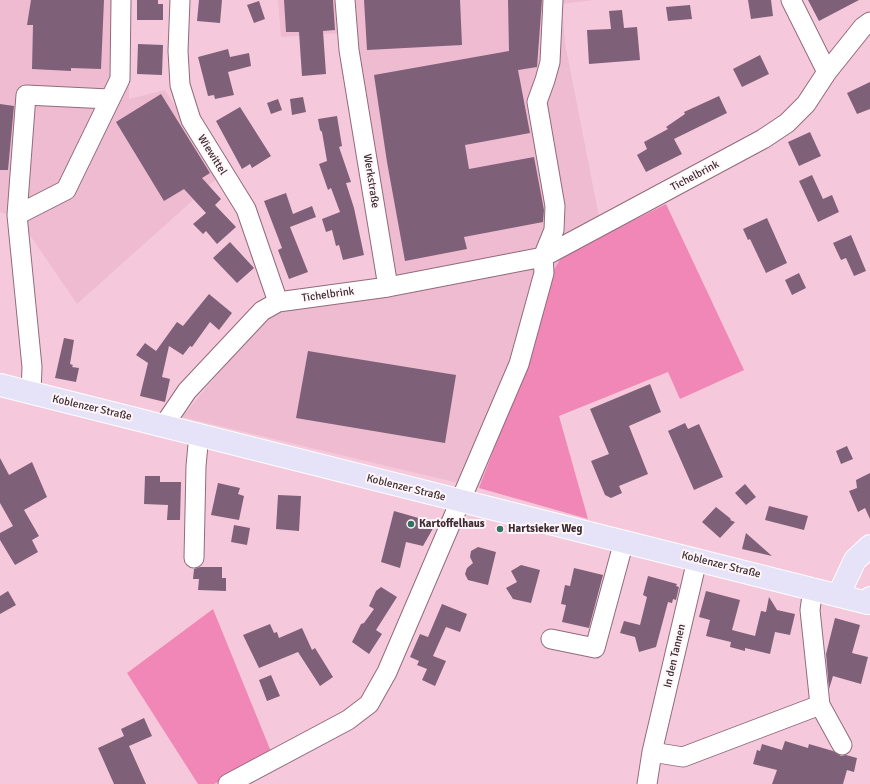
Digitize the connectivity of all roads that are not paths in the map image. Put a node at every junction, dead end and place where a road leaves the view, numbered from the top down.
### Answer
1 (121, 0) edge
2 (180, 0) edge
3 (345, 0) edge
4 (553, 0) edge
5 (791, 0) edge
6 (870, 22) edge
7 (827, 72) junction
8 (109, 99) junction
9 (17, 215) junction
10 (544, 257) junction
11 (388, 287) junction
12 (278, 302) junction
13 (0, 385) edge
14 (31, 393) junction
15 (164, 425) junction
16 (199, 434) junction
17 (460, 501) junction
18 (624, 542) junction
19 (870, 546) edge
20 (194, 558) dead end
21 (697, 560) junction
22 (813, 588) junction
23 (839, 594) junction
24 (869, 601) edge
25 (551, 640) dead end
26 (820, 705) junction
27 (842, 746) dead end
28 (652, 752) junction
29 (228, 784) edge
30 (647, 784) edge

1 - 8 street
2 - 12 street, Wiewittel
3 - 11 street, Werkstraße
4 - 10 street
5 - 7 street
6 - 7 street, Tichelbrink
7 - 10 street, Tichelbrink
8 - 9 street
8 - 9 street
9 - 14 street
10 - 11 street, Tichelbrink
10 - 17 street
11 - 12 street, Tichelbrink
12 - 15 street, Tichelbrink
13 - 14 main road, Koblenzer Straße
14 - 15 main road, Koblenzer Straße
15 - 16 main road, Koblenzer Straße
16 - 17 main road, Koblenzer Straße
16 - 20 street
17 - 18 main road, Koblenzer Straße
17 - 29 street
18 - 21 main road, Koblenzer Straße
18 - 25 street
19 - 23 main road
21 - 22 main road, Koblenzer Straße
21 - 28 street, In den Tannen
22 - 23 main road, Koblenzer Straße
22 - 26 street
23 - 24 main road, Koblenzer Straße
26 - 27 street
26 - 28 street
28 - 30 street, In den Tannen

